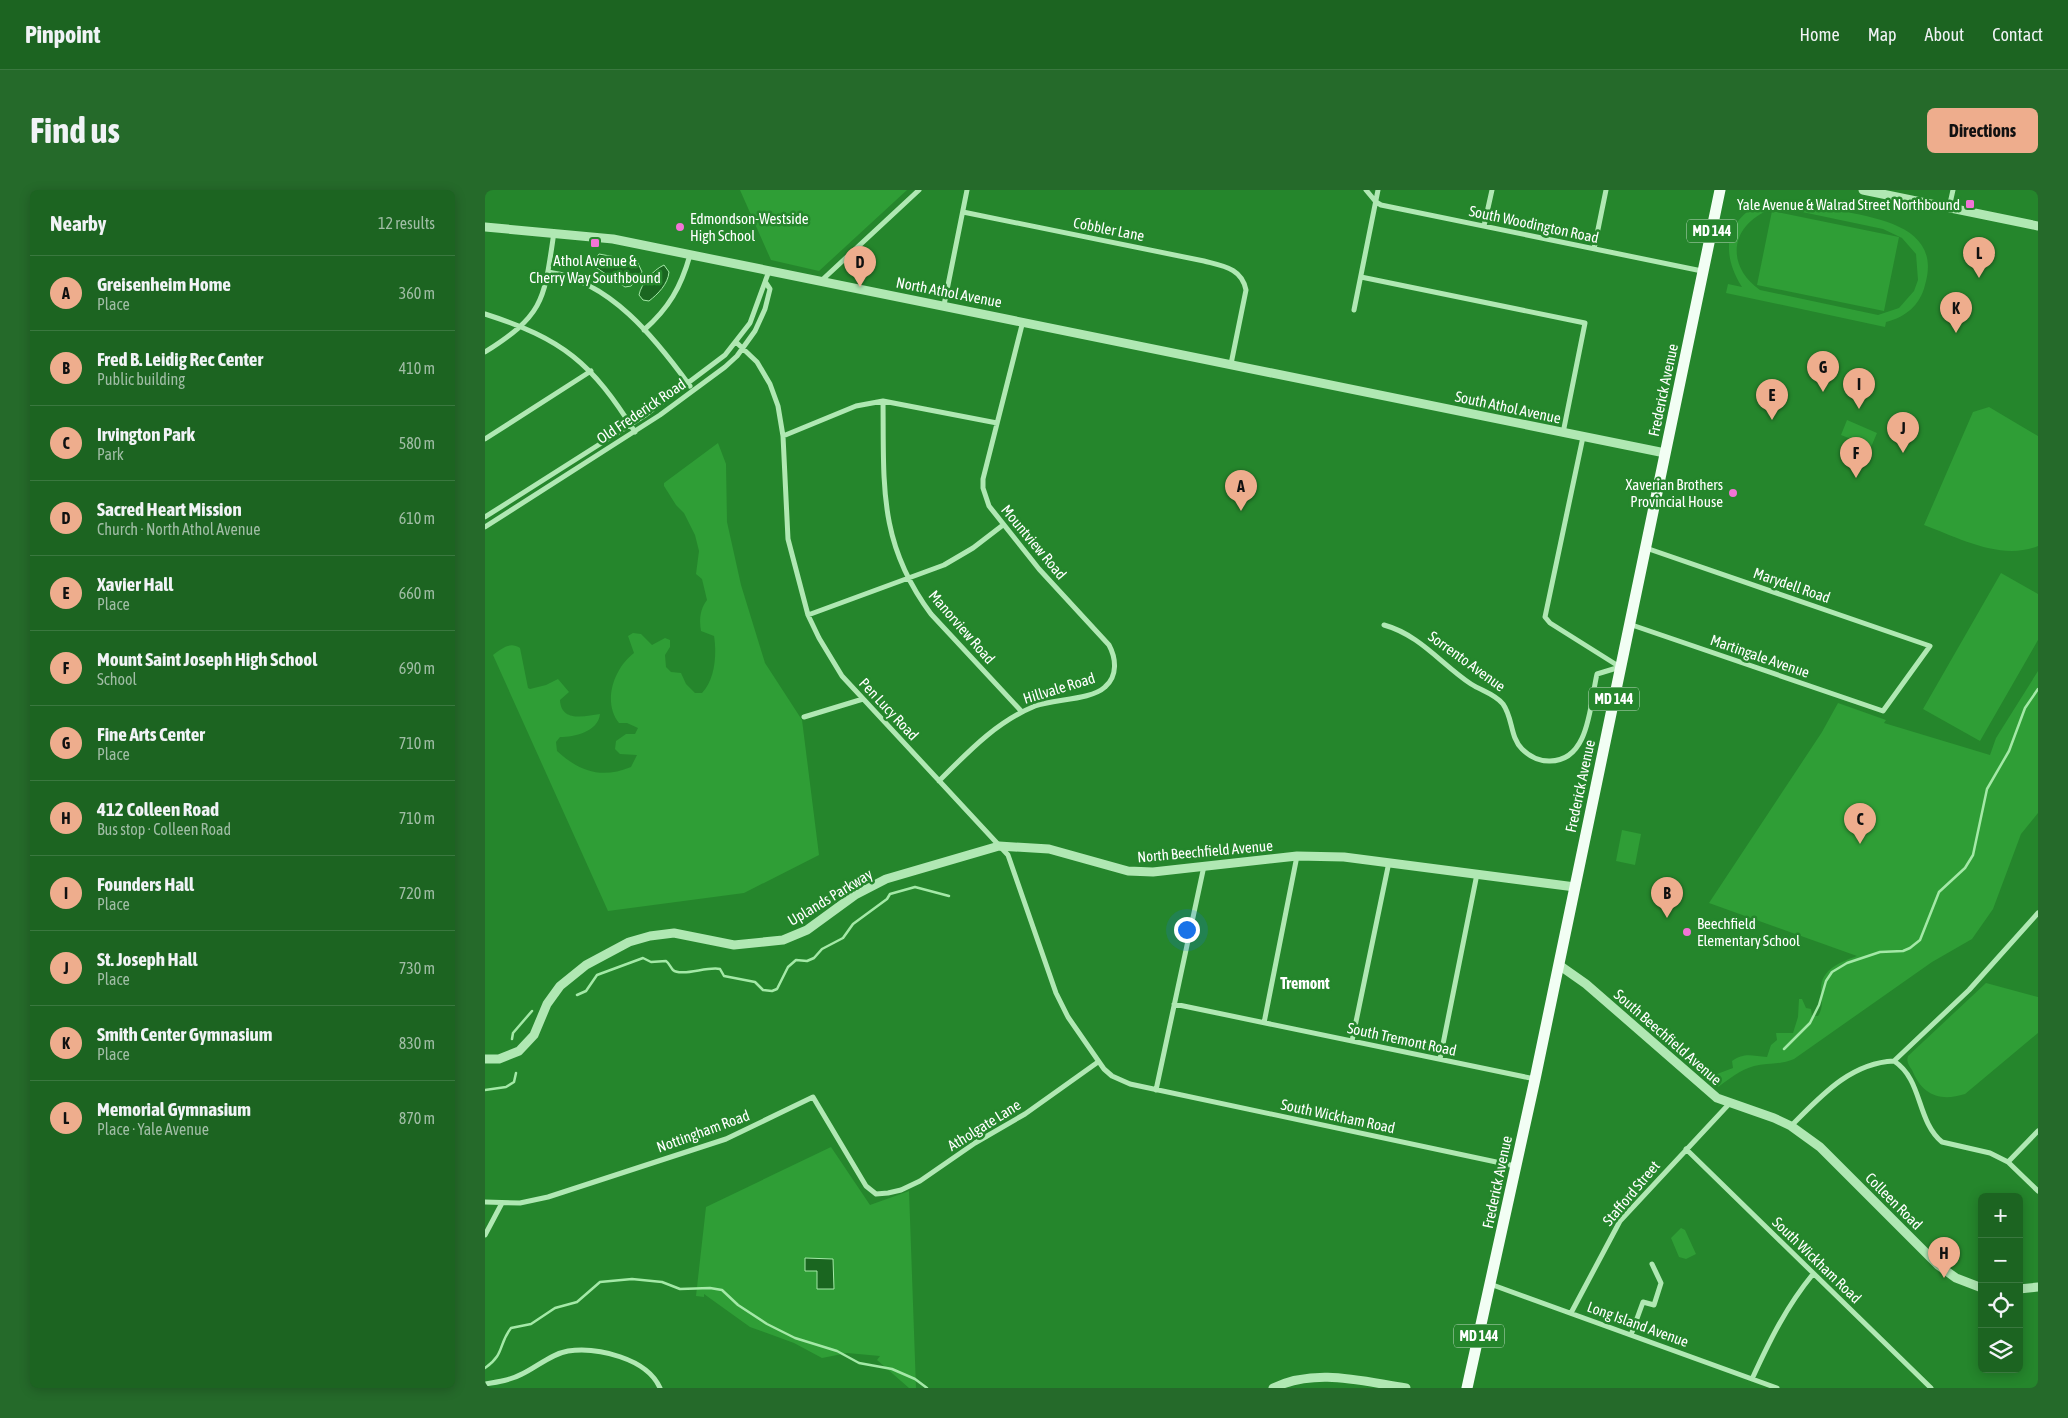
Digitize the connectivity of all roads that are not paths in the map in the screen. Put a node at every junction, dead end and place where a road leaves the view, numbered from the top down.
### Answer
1 (919, 190) edge
2 (967, 190) edge
3 (1366, 190) edge
4 (1378, 190) edge
5 (1492, 190) edge
6 (1606, 190) edge
7 (1720, 190) edge
8 (1863, 190) edge
9 (1953, 190) edge
10 (1376, 202) junction
11 (1949, 208) junction
12 (963, 212) junction
13 (1484, 226) junction
14 (2038, 226) edge
15 (485, 227) edge
16 (554, 232) junction
17 (1594, 249) junction
18 (690, 255) junction
19 (548, 272) junction
20 (769, 272) junction
21 (1703, 272) junction
22 (1361, 277) junction
23 (821, 281) junction
24 (766, 283) junction
25 (945, 305) junction
26 (1354, 310) dead end
27 (485, 314) edge
28 (1023, 320) junction
29 (522, 327) junction
30 (644, 330) junction
31 (737, 343) junction
32 (743, 348) junction
33 (485, 352) edge
34 (1231, 364) junction
35 (591, 371) junction
36 (689, 384) junction
37 (1347, 388) joint
38 (694, 391) junction
39 (883, 401) junction
40 (997, 423) junction
41 (631, 424) junction
42 (635, 432) junction
43 (1563, 433) junction
44 (783, 436) junction
45 (1583, 437) junction
46 (485, 439) edge
47 (1665, 452) junction
48 (485, 516) edge
49 (487, 525) edge
50 (1003, 525) junction
51 (1645, 548) junction
52 (908, 579) junction
53 (808, 615) junction
54 (1384, 624) dead end
55 (1629, 624) junction
56 (1109, 645) joint
57 (1621, 667) junction
58 (863, 699) junction
59 (1883, 711) joint
60 (1022, 712) junction
61 (804, 717) dead end
62 (939, 781) junction
63 (999, 846) junction
64 (1297, 856) junction
65 (1389, 862) junction
66 (1204, 866) junction
67 (1477, 874) junction
68 (1575, 887) junction
69 (2038, 913) edge
70 (1559, 964) junction
71 (1174, 1004) junction
72 (1264, 1023) junction
73 (1352, 1041) junction
74 (485, 1059) edge
75 (1440, 1059) junction
76 (1895, 1061) junction
77 (1098, 1062) junction
78 (1535, 1079) junction
79 (1156, 1090) junction
80 (1729, 1104) junction
81 (1791, 1126) junction
82 (2038, 1131) edge
83 (1686, 1149) junction
84 (2008, 1162) junction
85 (1516, 1166) junction
86 (2038, 1190) edge
87 (876, 1194) joint
88 (485, 1202) edge
89 (502, 1203) junction
90 (485, 1235) edge
91 (1652, 1264) dead end
92 (1813, 1274) junction
93 (1490, 1284) junction
94 (1978, 1286) edge
95 (2038, 1287) edge
96 (2023, 1289) edge
97 (1571, 1313) junction
98 (1631, 1335) junction
99 (1752, 1379) junction
100 (485, 1384) edge
101 (660, 1388) edge
102 (1273, 1388) edge
103 (1406, 1388) edge
104 (1467, 1388) edge
105 (1777, 1388) edge
106 (1931, 1388) edge

1 - 23 street
2 - 12 street
3 - 10 street
4 - 10 street
5 - 13 street
6 - 17 street
7 - 21 main road, Frederick Avenue / MD 144
8 - 11 street
9 - 11 street
10 - 13 street, South Woodington Road
10 - 22 street
11 - 14 street
12 - 25 street
12 - 34 street, Cobbler Lane
13 - 17 street, South Woodington Road
15 - 16 street, North Athol Avenue
16 - 18 street, North Athol Avenue
16 - 19 street
17 - 21 street, South Woodington Road
18 - 20 street, North Athol Avenue
18 - 30 street
19 - 29 street
19 - 30 street
20 - 23 street, North Athol Avenue
20 - 24 street, Old Frederick Road
21 - 47 main road, Frederick Avenue / MD 144
22 - 26 street
22 - 43 street
23 - 25 street, North Athol Avenue
24 - 31 street, Old Frederick Road
24 - 32 street, Old Frederick Road
25 - 28 street, North Athol Avenue
27 - 29 street
28 - 34 street, North Athol Avenue
28 - 40 street, Mountview Road
29 - 33 street
29 - 35 street
30 - 36 street
31 - 32 street, Pen Lucy Road
31 - 36 street, Old Frederick Road
32 - 38 street, Old Frederick Road
32 - 44 street, Pen Lucy Road
34 - 37 street, North Athol Avenue
35 - 41 street
35 - 46 street
36 - 38 street
36 - 41 street, Old Frederick Road
37 - 43 street, South Athol Avenue
38 - 42 street, Old Frederick Road
39 - 40 street
39 - 44 street
39 - 52 street, Manorview Road
40 - 50 street, Mountview Road
41 - 42 street
41 - 48 street, Old Frederick Road
42 - 49 street, Old Frederick Road
43 - 45 street, South Athol Avenue
44 - 53 street, Pen Lucy Road
45 - 47 street, South Athol Avenue
45 - 57 street
47 - 51 main road, Frederick Avenue / MD 144
48 - 49 street
50 - 52 street
50 - 56 street, Mountview Road
51 - 55 main road, Frederick Avenue / MD 144
51 - 59 street, Marydell Road
52 - 53 street
52 - 60 street, Manorview Road
53 - 58 street, Pen Lucy Road
54 - 57 street, Sorrento Avenue
55 - 57 main road, Frederick Avenue / MD 144
55 - 59 street, Martingale Avenue
56 - 60 street, Hillvale Road
57 - 68 main road, Frederick Avenue / MD 144
58 - 61 street
58 - 62 street, Pen Lucy Road
60 - 62 street, Hillvale Road
62 - 63 street, Pen Lucy Road
63 - 66 street, North Beechfield Avenue
63 - 74 street, Uplands Parkway
63 - 77 street, Pen Lucy Road
64 - 65 street
64 - 66 street, North Beechfield Avenue
64 - 72 street
65 - 67 street
65 - 73 street
66 - 71 street
67 - 68 street
67 - 75 street
68 - 70 main road, Frederick Avenue / MD 144
69 - 76 street
70 - 78 main road, Frederick Avenue / MD 144
70 - 80 street, South Beechfield Avenue
71 - 72 street, South Tremont Road
71 - 79 street
72 - 73 street, South Tremont Road
73 - 75 street, South Tremont Road
75 - 78 street, South Tremont Road
76 - 81 street
76 - 84 street
77 - 79 street, South Wickham Road
77 - 87 street, Atholgate Lane
78 - 85 main road, Frederick Avenue / MD 144
79 - 85 street, South Wickham Road
80 - 81 street, South Beechfield Avenue
80 - 83 street, Stafford Street
81 - 94 street, Colleen Road
82 - 84 street
83 - 92 street, South Wickham Road
83 - 97 street, Stafford Street
84 - 86 street
85 - 93 main road, Frederick Avenue / MD 144
87 - 89 street, Nottingham Road
88 - 89 street, Nottingham Road
89 - 90 street
91 - 98 street
92 - 99 street
92 - 106 street, South Wickham Road
93 - 97 street, Long Island Avenue
93 - 104 main road, Frederick Avenue / MD 144
95 - 96 street
97 - 98 street, Long Island Avenue
98 - 99 street, Long Island Avenue
99 - 105 street, Long Island Avenue
100 - 101 street
102 - 103 street

